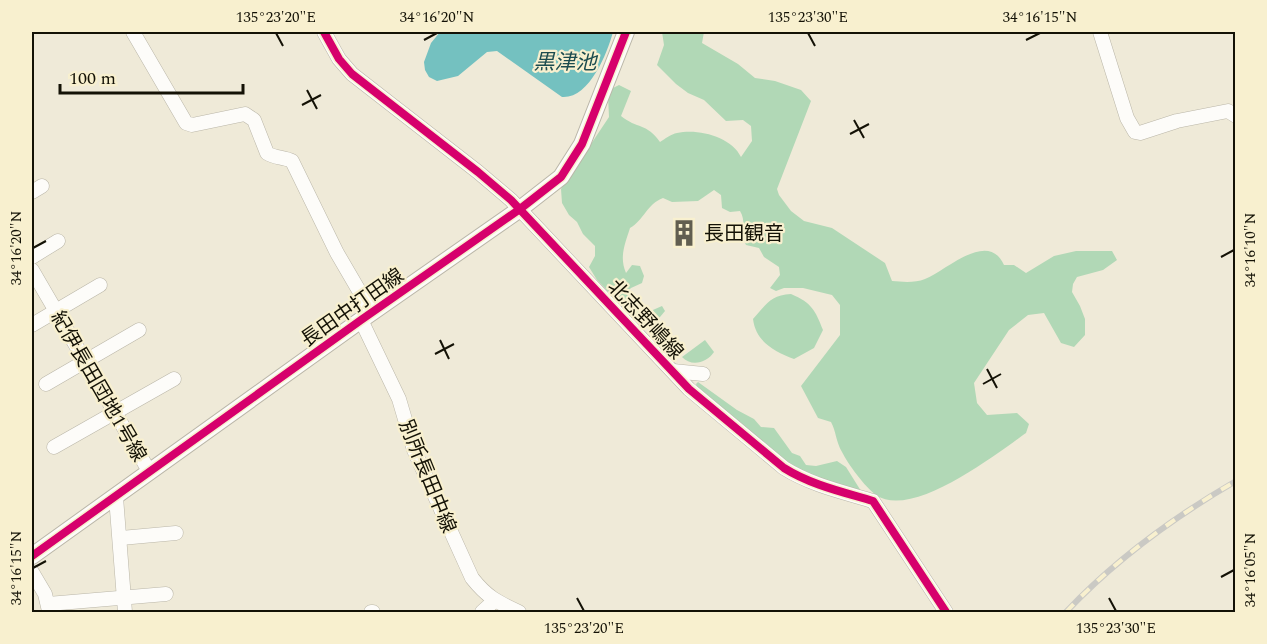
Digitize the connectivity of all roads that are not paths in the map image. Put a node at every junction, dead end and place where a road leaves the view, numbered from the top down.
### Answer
1 (134, 32) edge
2 (324, 32) edge
3 (626, 32) edge
4 (1100, 32) edge
5 (1236, 116) edge
6 (520, 209) junction
7 (58, 242) dead end
8 (32, 257) edge
9 (32, 270) edge
10 (100, 285) dead end
11 (55, 311) junction
12 (366, 316) junction
13 (32, 326) edge
14 (139, 330) dead end
15 (84, 362) junction
16 (672, 371) junction
17 (703, 374) dead end
18 (174, 379) dead end
19 (46, 384) dead end
20 (114, 413) junction
21 (54, 447) dead end
22 (149, 471) junction
23 (116, 497) junction
24 (176, 533) dead end
25 (120, 538) junction
26 (32, 556) edge
27 (32, 572) edge
28 (166, 594) dead end
29 (123, 598) junction
30 (494, 601) junction
31 (49, 608) edge
32 (124, 612) edge
33 (482, 612) edge
34 (519, 612) edge
35 (946, 612) edge

1 - 12 street, 別所長田中線
2 - 6 street, 北志野嶋線
3 - 6 street, 長田中打田線
4 - 5 street
6 - 12 street, 長田中打田線
6 - 16 street, 北志野嶋線
7 - 8 street
9 - 11 street, 紀伊長田団地1号線
10 - 11 street
11 - 13 street
11 - 15 street, 紀伊長田団地1号線
12 - 22 street, 長田中打田線
12 - 30 street, 別所長田中線
14 - 15 street
15 - 19 street
15 - 20 street, 紀伊長田団地1号線
16 - 17 street
16 - 35 street, 北志野嶋線
18 - 20 street
20 - 21 street
20 - 22 street, 紀伊長田団地1号線
22 - 23 street, 長田中打田線
23 - 25 street
23 - 26 street, 長田中打田線
24 - 25 street
25 - 29 street
27 - 31 street
28 - 29 street
29 - 31 street
29 - 32 street
30 - 33 street
30 - 34 street, 別所長田中線

